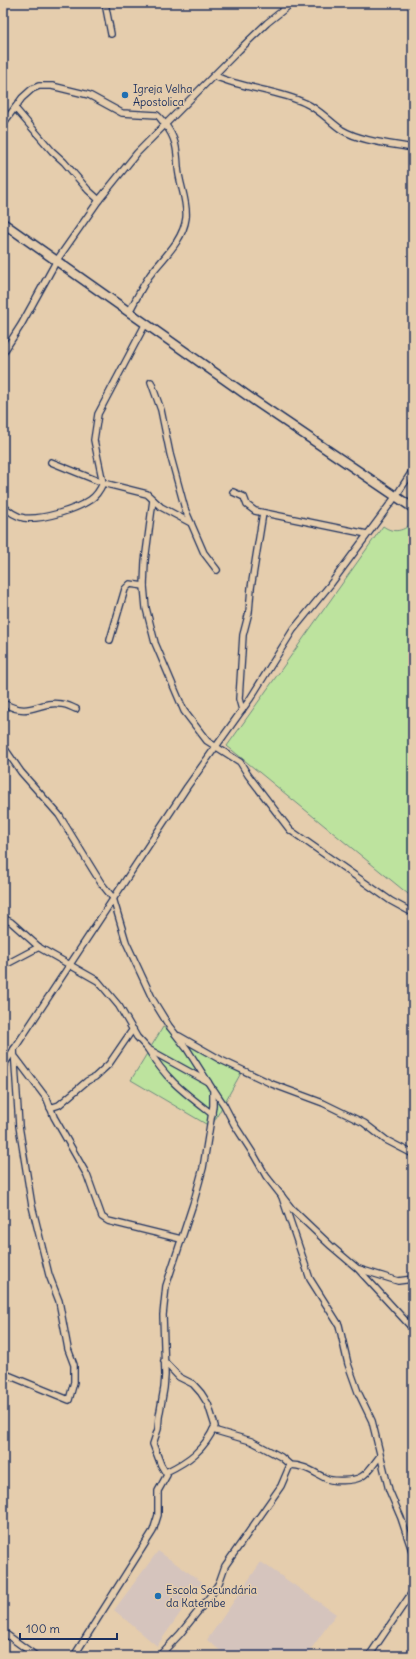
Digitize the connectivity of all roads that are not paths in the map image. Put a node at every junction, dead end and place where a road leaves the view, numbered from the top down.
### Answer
1 (106, 3) edge
2 (290, 4) edge
3 (111, 34) dead end
4 (215, 76) junction
5 (15, 108) junction
6 (3, 124) edge
7 (165, 124) junction
8 (413, 148) edge
9 (99, 200) junction
10 (3, 223) edge
11 (57, 260) junction
12 (129, 312) junction
13 (146, 323) junction
14 (3, 353) edge
15 (152, 382) dead end
16 (51, 462) dead end
17 (413, 470) edge
18 (103, 483) junction
19 (233, 492) dead end
20 (396, 496) junction
21 (153, 500) junction
22 (3, 505) edge
23 (413, 508) edge
24 (263, 512) junction
25 (191, 523) junction
26 (367, 534) junction
27 (217, 570) dead end
28 (144, 586) junction
29 (110, 640) dead end
30 (3, 703) edge
31 (76, 709) dead end
32 (242, 710) junction
33 (3, 746) edge
34 (214, 747) junction
35 (114, 898) junction
36 (413, 913) edge
37 (3, 918) edge
38 (39, 947) junction
39 (71, 964) junction
40 (3, 966) edge
41 (133, 1029) junction
42 (177, 1035) junction
43 (14, 1049) junction
44 (148, 1049) junction
45 (16, 1058) junction
46 (3, 1066) edge
47 (208, 1082) junction
48 (213, 1090) junction
49 (50, 1108) junction
50 (212, 1114) junction
51 (413, 1154) edge
52 (281, 1194) junction
53 (181, 1239) junction
54 (358, 1269) junction
55 (413, 1279) edge
56 (413, 1329) edge
57 (164, 1361) junction
58 (3, 1373) edge
59 (213, 1430) junction
60 (380, 1456) junction
61 (290, 1465) junction
62 (166, 1472) junction
63 (413, 1554) edge
64 (413, 1591) edge
65 (3, 1632) edge
66 (36, 1656) edge
67 (74, 1656) edge
68 (159, 1656) edge
69 (369, 1656) edge

1 - 3 street
2 - 4 street
4 - 7 street
4 - 8 street
5 - 6 street
5 - 7 street
5 - 9 street
7 - 9 street
7 - 12 street
9 - 11 street
10 - 11 street
11 - 12 street
11 - 14 street
12 - 13 street
13 - 18 street
13 - 20 street
15 - 25 street
16 - 18 street
17 - 20 street
18 - 21 street
18 - 22 street
19 - 24 street
20 - 23 street
20 - 26 street
21 - 25 street
21 - 28 street
24 - 26 street
24 - 32 street
25 - 27 street
26 - 32 street
28 - 29 street
28 - 34 street
30 - 31 street
32 - 34 street
33 - 35 street
34 - 35 street
34 - 36 street
35 - 39 street
35 - 42 street
37 - 38 street
38 - 39 street
38 - 40 street
39 - 41 street
39 - 43 street
41 - 44 street
41 - 49 street
42 - 47 street
42 - 51 street
43 - 45 street
43 - 46 street
44 - 47 street
44 - 50 street
45 - 49 street
45 - 58 street
47 - 48 street
48 - 50 street
48 - 52 street
49 - 53 street
50 - 53 street
52 - 54 street
52 - 60 street
53 - 57 street
54 - 55 street
54 - 56 street
57 - 59 street
57 - 62 street
59 - 61 street
59 - 62 street
60 - 61 street
60 - 63 street
61 - 68 street
62 - 67 street
64 - 69 street
65 - 66 street

